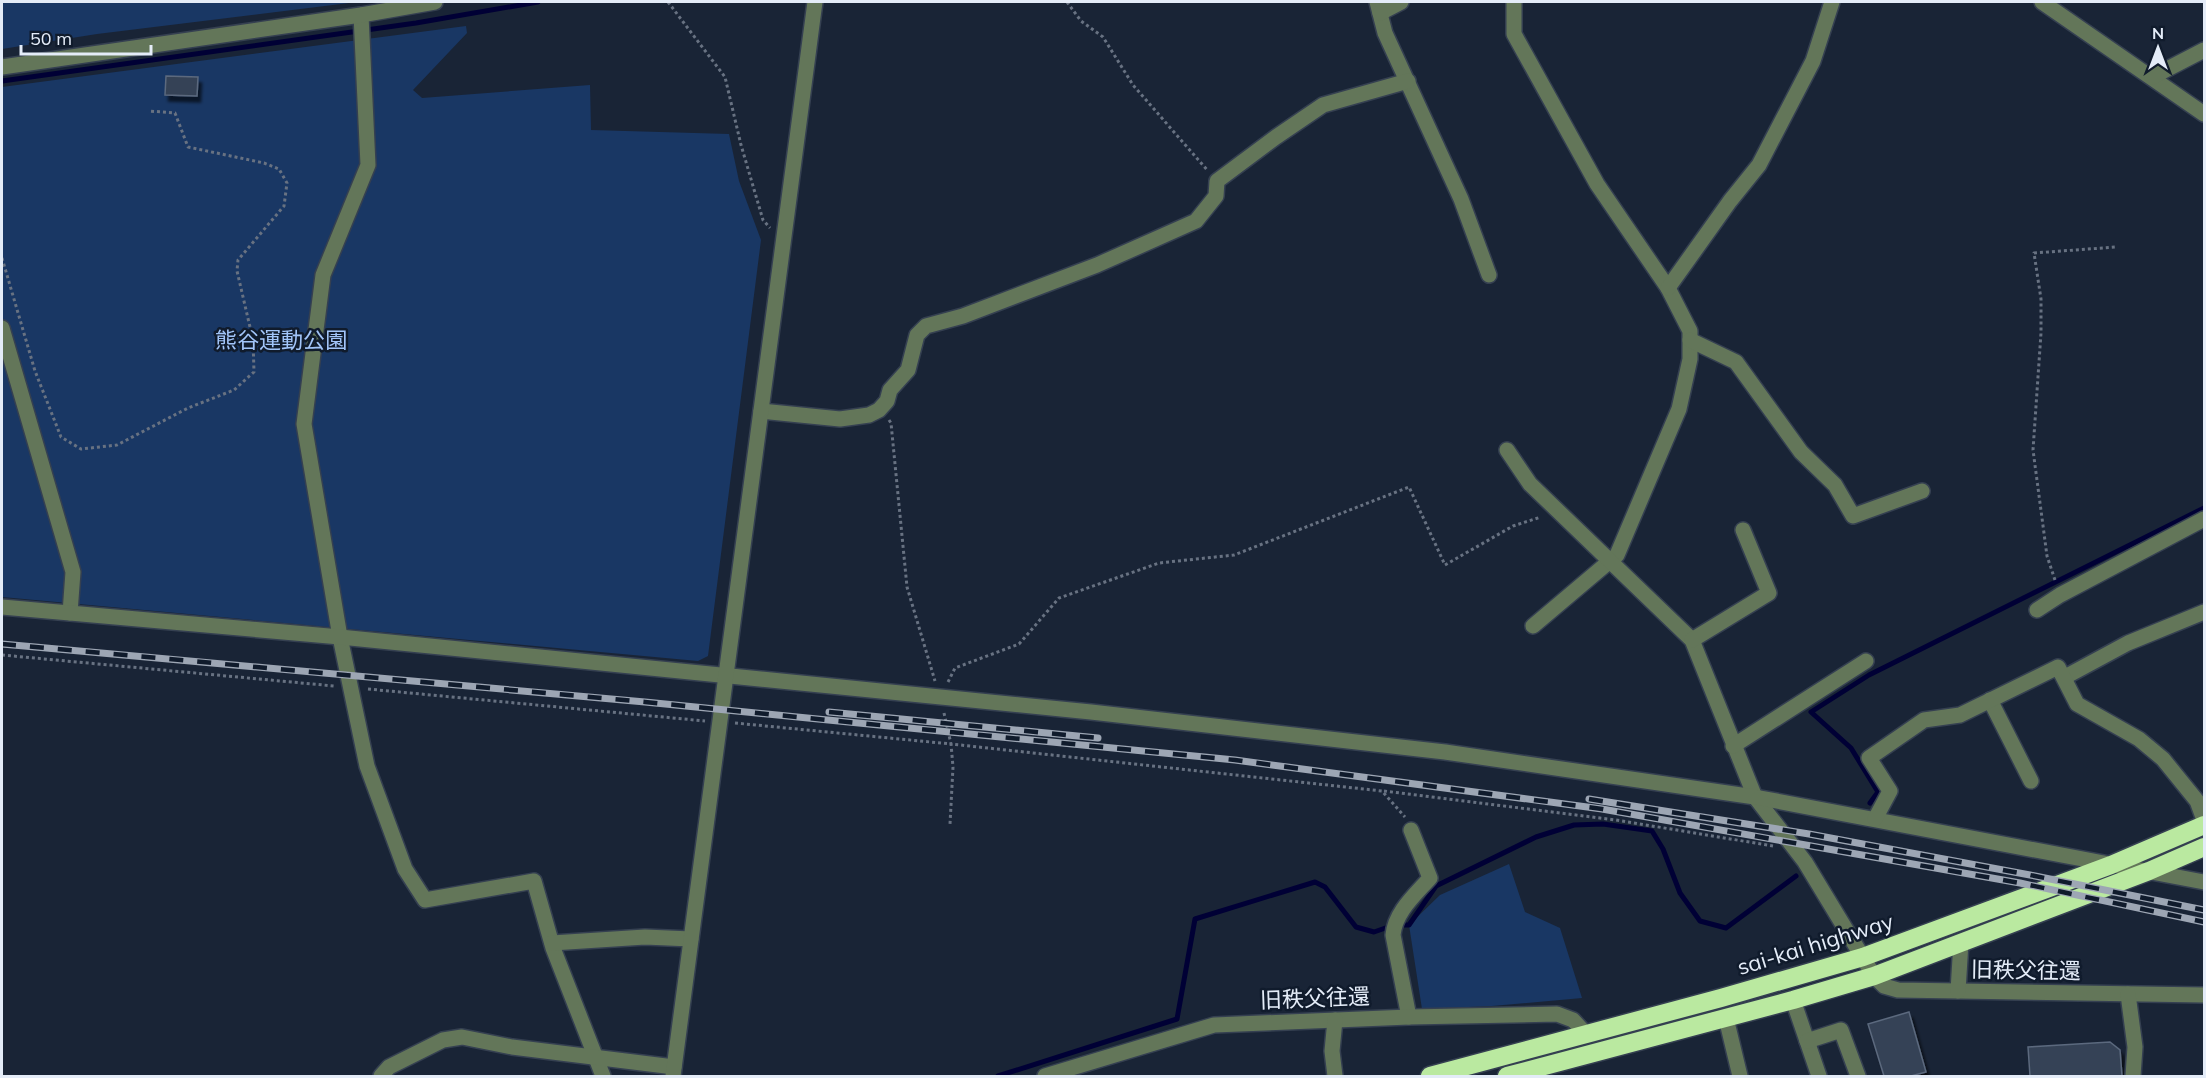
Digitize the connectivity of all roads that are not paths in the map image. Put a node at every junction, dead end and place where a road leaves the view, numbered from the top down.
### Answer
1 (435, 2) edge
2 (815, 2) edge
3 (1401, 2) edge
4 (1514, 2) edge
5 (1832, 2) edge
6 (2042, 2) edge
7 (410, 4) edge
8 (1379, 8) edge
9 (361, 17) junction
10 (2205, 50) edge
11 (2, 67) edge
12 (2151, 77) junction
13 (1408, 81) junction
14 (2205, 114) edge
15 (1489, 276) dead end
16 (1668, 288) junction
17 (2, 328) edge
18 (1690, 340) junction
19 (761, 411) junction
20 (1507, 450) dead end
21 (1922, 491) dead end
22 (2205, 519) edge
23 (1743, 530) dead end
24 (1610, 561) junction
25 (2, 607) edge
26 (2037, 610) dead end
27 (2205, 612) edge
28 (70, 613) junction
29 (1533, 626) dead end
30 (340, 637) junction
31 (1692, 640) junction
32 (1866, 661) dead end
33 (726, 676) junction
34 (2065, 677) junction
35 (1990, 700) junction
36 (1733, 746) junction
37 (2031, 781) dead end
38 (1755, 797) junction
39 (1875, 819) junction
40 (2205, 820) edge
41 (2205, 825) edge
42 (1411, 830) road end
43 (2205, 847) edge
44 (2111, 865) junction
45 (2149, 871) junction
46 (2205, 882) edge
47 (691, 939) junction
48 (1961, 942) junction
49 (552, 943) junction
50 (1863, 957) junction
51 (1874, 976) junction
52 (1958, 991) junction
53 (2128, 994) junction
54 (2205, 995) edge
55 (1793, 1000) junction
56 (1408, 1017) junction
57 (1726, 1018) junction
58 (1335, 1020) junction
59 (1587, 1035) junction
60 (1807, 1041) junction
61 (596, 1058) junction
62 (674, 1072) edge
63 (381, 1077) edge
64 (603, 1077) edge
65 (1045, 1077) edge
66 (1335, 1077) edge
67 (1430, 1077) edge
68 (1507, 1077) edge
69 (1740, 1077) edge
70 (1819, 1077) edge
71 (1858, 1077) edge
72 (2133, 1077) edge

1 - 7 street
2 - 19 street
3 - 8 street
4 - 16 street
5 - 16 street
6 - 12 street
7 - 9 street
8 - 13 street
9 - 11 street
9 - 30 street
10 - 12 street
12 - 14 street
13 - 15 street
13 - 19 street
16 - 18 street
17 - 28 street
18 - 21 street
18 - 24 street
19 - 33 street
20 - 24 street
22 - 26 street
23 - 31 street
24 - 29 street
24 - 31 street
25 - 28 street
27 - 34 street
28 - 30 street
30 - 33 street
30 - 49 street
31 - 36 street
32 - 36 street
33 - 38 street
33 - 47 street
34 - 35 street
34 - 40 street
35 - 37 street
35 - 39 street
36 - 38 street
38 - 39 street
38 - 50 street
39 - 44 street
41 - 44 highway, sai-kai highway
42 - 56 street
43 - 45 highway, sai-kai highway
44 - 45 street
44 - 50 highway, sai-kai highway
45 - 46 street
45 - 48 highway, sai-kai highway
47 - 49 street
47 - 62 street
48 - 51 highway, sai-kai highway
48 - 52 street
49 - 61 street
50 - 51 street
50 - 59 highway, sai-kai highway
51 - 52 street, 旧秩父往還
51 - 55 highway, sai-kai highway
52 - 53 street, 旧秩父往還
53 - 54 street, 旧秩父往還
53 - 72 street
55 - 57 highway, sai-kai highway
55 - 60 street
56 - 58 street, 旧秩父往還
56 - 59 street, 旧秩父往還
57 - 68 highway, sai-kai highway
57 - 69 street
58 - 65 street, 旧秩父往還
58 - 66 street
59 - 67 highway, sai-kai highway
60 - 70 street
60 - 71 street
61 - 62 street
61 - 63 street
61 - 64 street

